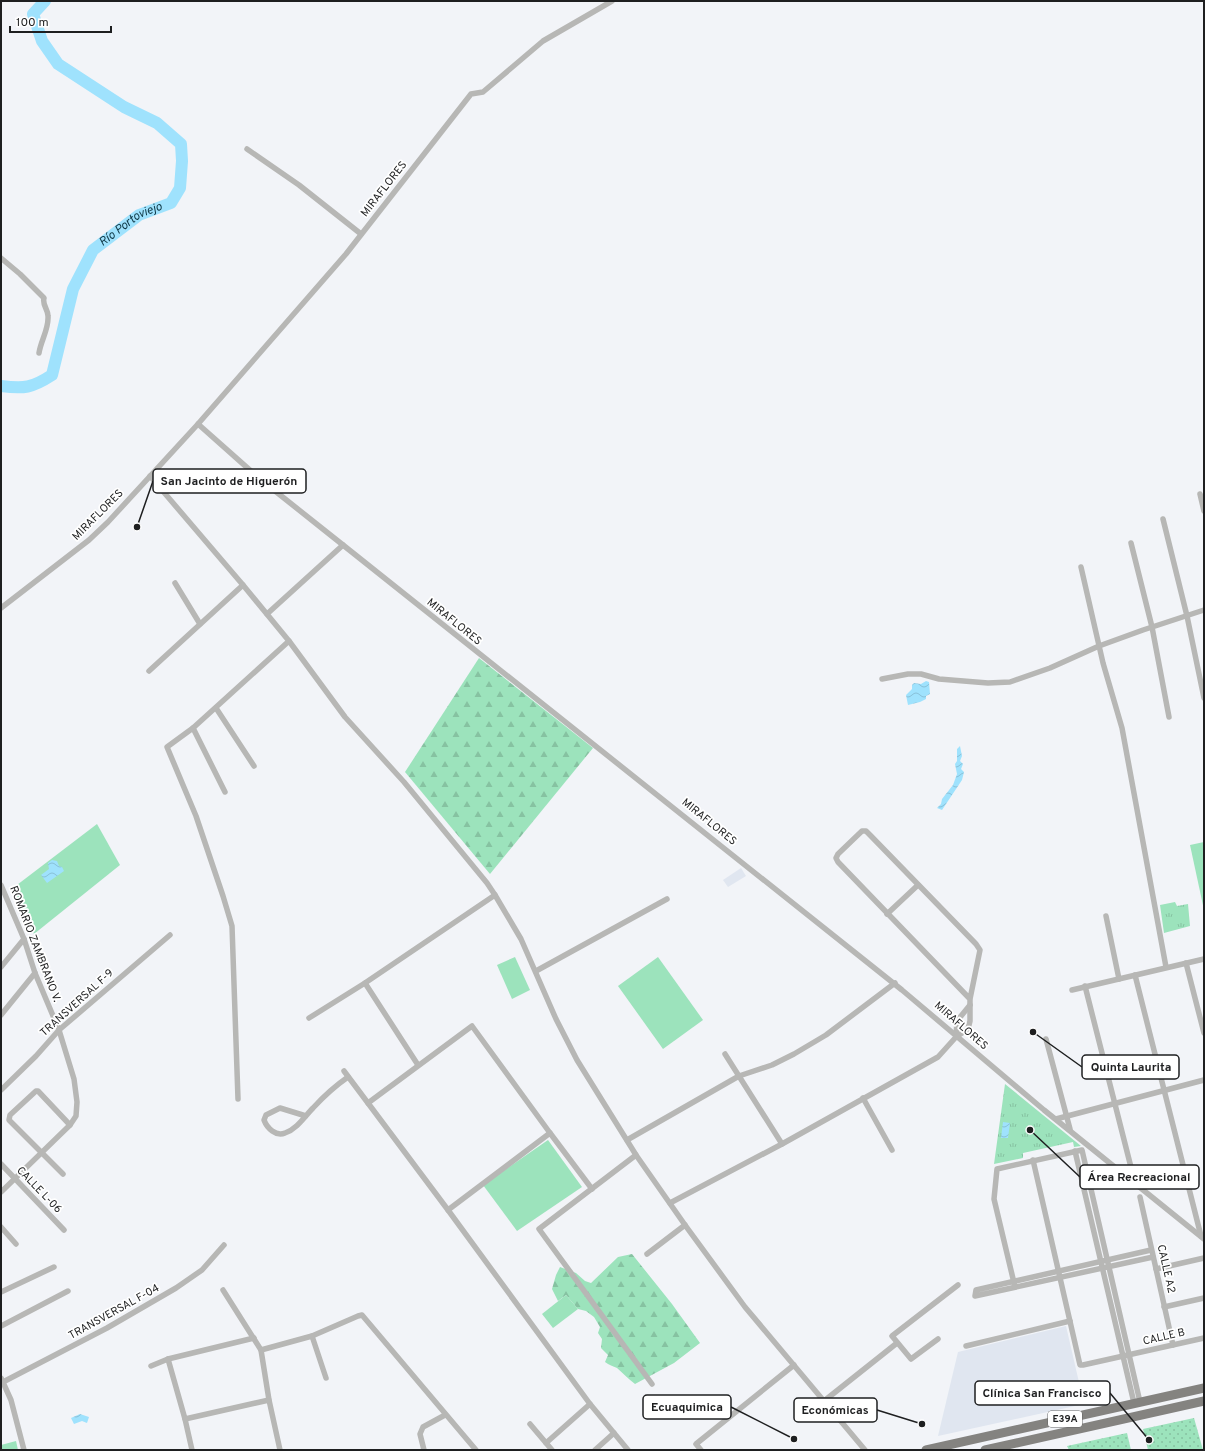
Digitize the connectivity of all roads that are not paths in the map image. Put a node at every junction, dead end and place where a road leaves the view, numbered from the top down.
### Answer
1 (612, 1) edge
2 (247, 149) dead end
3 (362, 234) junction
4 (1, 258) edge
5 (39, 352) dead end
6 (198, 424) junction
7 (150, 476) junction
8 (1200, 494) dead end
9 (1204, 512) edge
10 (1163, 519) dead end
11 (1131, 544) dead end
12 (343, 545) junction
13 (1081, 567) dead end
14 (175, 583) dead end
15 (243, 585) junction
16 (1, 608) edge
17 (1204, 610) edge
18 (267, 614) junction
19 (1186, 616) junction
20 (200, 624) junction
21 (1152, 627) junction
22 (289, 641) junction
23 (1099, 646) junction
24 (149, 671) dead end
25 (882, 679) dead end
26 (1204, 698) edge
27 (216, 708) junction
28 (1169, 717) dead end
29 (193, 728) junction
30 (254, 766) dead end
31 (225, 792) dead end
32 (1, 885) edge
33 (918, 885) junction
34 (495, 895) junction
35 (667, 899) dead end
36 (887, 914) junction
37 (1106, 916) dead end
38 (170, 935) dead end
39 (24, 939) junction
40 (1204, 959) edge
41 (1186, 964) junction
42 (1, 968) edge
43 (1166, 968) junction
44 (536, 971) junction
45 (34, 973) junction
46 (1135, 975) junction
47 (1119, 979) junction
48 (365, 983) junction
49 (895, 983) junction
50 (1085, 986) junction
51 (1072, 990) dead end
52 (970, 1002) junction
53 (1, 1015) edge
54 (309, 1018) dead end
55 (59, 1030) junction
56 (1204, 1033) edge
57 (956, 1037) junction
58 (1046, 1039) dead end
59 (725, 1054) dead end
60 (418, 1065) junction
61 (344, 1071) dead end
62 (739, 1076) junction
63 (348, 1077) junction
64 (1204, 1080) edge
65 (1, 1090) edge
66 (1164, 1091) junction
67 (863, 1098) junction
68 (238, 1099) dead end
69 (368, 1103) junction
70 (1115, 1103) junction
71 (306, 1116) junction
72 (1066, 1117) junction
73 (1056, 1119) junction
74 (70, 1125) junction
75 (1070, 1130) junction
76 (550, 1133) junction
77 (627, 1140) junction
78 (782, 1144) junction
79 (892, 1150) dead end
80 (1075, 1151) junction
81 (43, 1152) junction
82 (636, 1156) junction
83 (1033, 1160) junction
84 (1, 1164) edge
85 (63, 1174) dead end
86 (14, 1179) junction
87 (1135, 1184) junction
88 (592, 1189) junction
89 (1, 1192) edge
90 (1140, 1196) dead end
91 (670, 1203) junction
92 (448, 1210) junction
93 (685, 1225) junction
94 (1, 1227) edge
95 (64, 1230) dead end
96 (1203, 1238) edge
97 (16, 1244) dead end
98 (224, 1245) dead end
99 (1151, 1250) junction
100 (647, 1254) dead end
101 (1153, 1257) junction
102 (1204, 1258) edge
103 (1107, 1259) junction
104 (1101, 1261) junction
105 (1108, 1266) junction
106 (54, 1267) dead end
107 (1102, 1267) junction
108 (1156, 1269) junction
109 (1058, 1270) junction
110 (1060, 1277) junction
111 (1014, 1284) junction
112 (958, 1285) dead end
113 (223, 1290) dead end
114 (68, 1291) dead end
115 (1, 1292) edge
116 (1204, 1298) edge
117 (1164, 1307) junction
118 (1070, 1321) junction
119 (1, 1326) edge
120 (312, 1336) junction
121 (254, 1338) junction
122 (1204, 1338) edge
123 (938, 1339) dead end
124 (897, 1343) junction
125 (1173, 1345) junction
126 (966, 1346) dead end
127 (261, 1350) junction
128 (1125, 1356) junction
129 (168, 1359) junction
130 (794, 1365) junction
131 (151, 1366) dead end
132 (326, 1378) dead end
133 (2, 1380) edge
134 (652, 1384) dead end
135 (1204, 1388) edge
136 (269, 1400) junction
137 (824, 1401) junction
138 (1204, 1401) edge
139 (1137, 1402) junction
140 (590, 1404) junction
141 (445, 1415) junction
142 (185, 1419) junction
143 (1053, 1421) junction
144 (530, 1424) dead end
145 (614, 1433) junction
146 (1058, 1434) junction
147 (546, 1443) junction
148 (24, 1450) edge
149 (192, 1450) edge
150 (280, 1450) edge
151 (424, 1450) edge
152 (476, 1450) edge
153 (552, 1450) edge
154 (595, 1450) edge
155 (628, 1450) edge
156 (701, 1450) edge
157 (864, 1450) edge
158 (926, 1450) edge
159 (985, 1450) edge

1 - 3 street, MIRAFLORES
2 - 3 street
3 - 6 street, MIRAFLORES
4 - 5 street
6 - 7 street, MIRAFLORES
6 - 12 street, MIRAFLORES
7 - 15 street
7 - 16 street, MIRAFLORES
8 - 9 street
10 - 19 street
11 - 21 street
12 - 18 street
12 - 49 street, MIRAFLORES
13 - 23 street
14 - 20 street
15 - 18 street
15 - 20 street
17 - 19 street
18 - 22 street
19 - 21 street
19 - 26 street
20 - 24 street
21 - 23 street
21 - 28 street
22 - 27 street
22 - 34 street
23 - 25 street
23 - 43 street
27 - 29 street
27 - 30 street
29 - 31 street
29 - 68 street
32 - 39 street, ROMARIO ZAMBRANO V.
33 - 36 street
33 - 36 street
33 - 52 street
34 - 44 street
34 - 48 street
35 - 44 street
36 - 52 street
37 - 47 street
38 - 55 street, TRANSVERSAL F-9
39 - 42 street
39 - 45 street, ROMARIO ZAMBRANO V.
40 - 41 street
41 - 43 street
41 - 56 street
43 - 46 street
44 - 77 street
45 - 53 street
45 - 55 street, ROMARIO ZAMBRANO V.
46 - 47 street
46 - 66 street
47 - 50 street
48 - 54 street
48 - 60 street
49 - 57 street, MIRAFLORES
49 - 62 street
50 - 51 street
50 - 70 street
52 - 57 street
52 - 57 street
55 - 65 street, TRANSVERSAL F-9
55 - 74 street, ROMARIO ZAMBRANO V.
57 - 67 street
57 - 73 street, MIRAFLORES
58 - 72 street
59 - 62 street
60 - 69 street
60 - 76 street
61 - 63 street
62 - 77 street
62 - 78 street
63 - 69 street
63 - 71 street
64 - 66 street
66 - 70 street
66 - 96 street
67 - 78 street
67 - 79 street
69 - 92 street
70 - 72 street
70 - 87 street
71 - 71 street
72 - 73 street
72 - 75 street
73 - 75 street, MIRAFLORES
74 - 81 street
74 - 81 street
75 - 87 street, MIRAFLORES
76 - 88 street
76 - 92 street
77 - 82 street
78 - 91 street
80 - 83 street
80 - 103 street
80 - 104 street
81 - 85 street
81 - 86 street
82 - 88 street
82 - 91 street
83 - 109 street
83 - 111 street
84 - 86 street, CALLE L-06
86 - 89 street
86 - 95 street, CALLE L-06
87 - 96 street, MIRAFLORES
88 - 134 street
90 - 99 street, CALLE A2
91 - 93 street
92 - 140 street
93 - 100 street
93 - 130 street
94 - 97 street
98 - 133 street, TRANSVERSAL F-04
99 - 101 street, CALLE A2
99 - 103 street
101 - 105 street
101 - 108 street, CALLE A2
102 - 108 street
103 - 104 street
103 - 105 street
104 - 107 street
104 - 109 street
105 - 107 street
105 - 128 street
106 - 115 street
107 - 110 street
107 - 128 street
108 - 117 street, CALLE A2
109 - 110 street
109 - 111 street
110 - 111 street
110 - 118 street
111 - 111 street
112 - 124 street
113 - 121 street
114 - 119 street
116 - 117 street
117 - 125 street, CALLE A2
118 - 126 street
118 - 128 street, CALLE B
120 - 127 street
120 - 132 street
120 - 141 street
121 - 127 street
121 - 129 street
122 - 125 street, CALLE B
123 - 124 street
124 - 137 street
125 - 128 street, CALLE B
127 - 136 street
128 - 139 street
129 - 131 street
129 - 142 street
130 - 137 street
130 - 156 street
133 - 148 street
135 - 139 main road, E39A
136 - 142 street
136 - 150 street
137 - 157 street
138 - 146 main road, E39A
139 - 143 main road, E39A
140 - 145 street
140 - 147 street
141 - 151 street
141 - 152 street
142 - 149 street
143 - 146 main road
143 - 158 main road, E39A
144 - 147 street
145 - 154 street
145 - 155 street
146 - 159 main road, E39A
147 - 153 street

